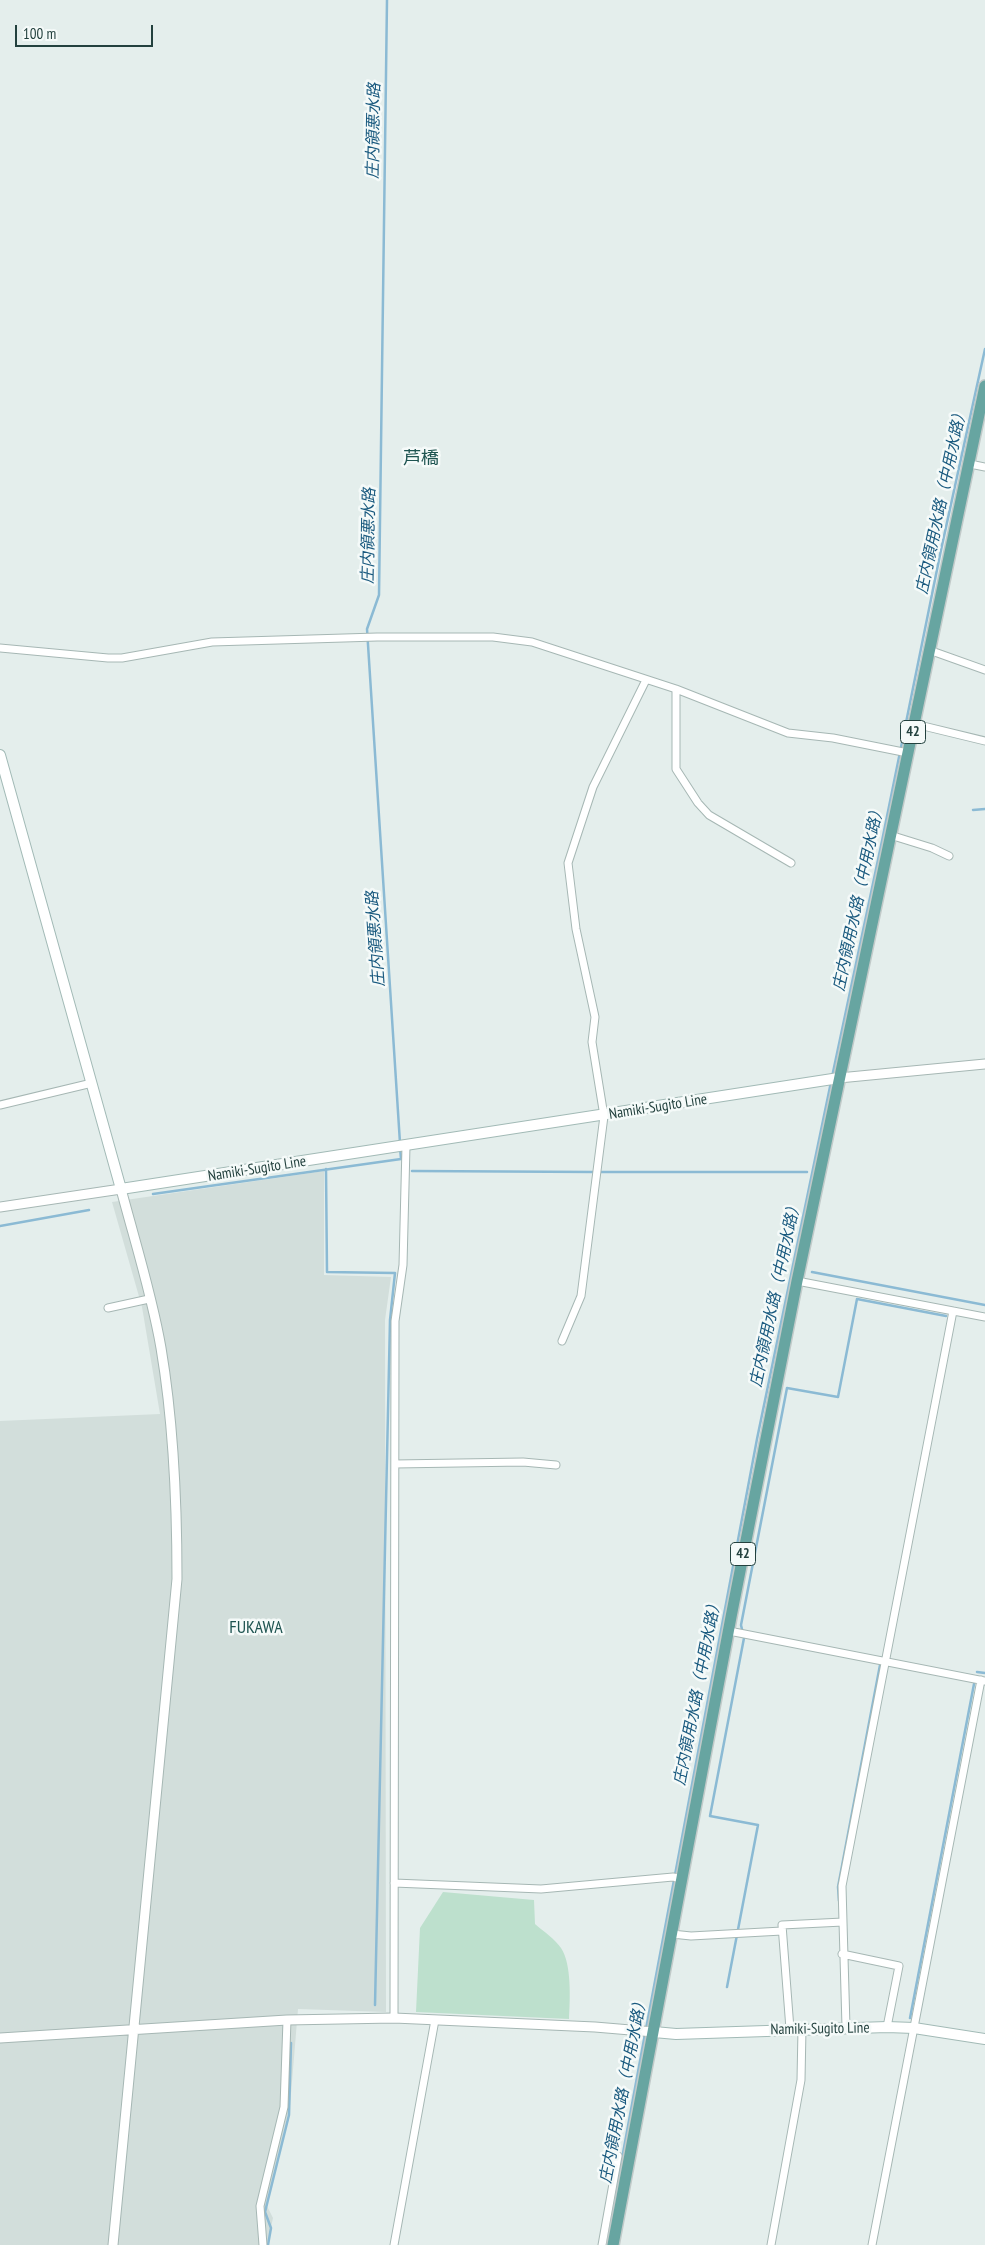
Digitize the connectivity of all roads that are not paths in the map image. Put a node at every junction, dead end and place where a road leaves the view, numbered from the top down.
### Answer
1 (985, 386) edge
2 (970, 464) junction
3 (985, 467) edge
4 (0, 648) edge
5 (929, 650) junction
6 (985, 670) edge
7 (646, 680) junction
8 (676, 689) junction
9 (915, 724) junction
10 (985, 741) edge
11 (908, 754) junction
12 (0, 755) edge
13 (890, 835) junction
14 (949, 856) dead end
15 (790, 863) dead end
16 (985, 1064) edge
17 (839, 1078) junction
18 (92, 1083) junction
19 (0, 1104) edge
20 (604, 1116) junction
21 (406, 1146) junction
22 (121, 1189) junction
23 (0, 1207) edge
24 (797, 1281) junction
25 (150, 1299) junction
26 (108, 1308) dead end
27 (953, 1311) junction
28 (985, 1317) edge
29 (562, 1341) dead end
30 (395, 1464) junction
31 (556, 1465) dead end
32 (729, 1631) junction
33 (884, 1661) junction
34 (983, 1680) edge
35 (682, 1879) junction
36 (394, 1884) junction
37 (843, 1922) junction
38 (782, 1931) junction
39 (672, 1934) junction
40 (842, 1954) junction
41 (394, 2018) junction
42 (287, 2020) junction
43 (435, 2020) junction
44 (846, 2027) junction
45 (887, 2027) junction
46 (914, 2028) junction
47 (790, 2029) junction
48 (802, 2029) junction
49 (135, 2030) junction
50 (654, 2032) junction
51 (0, 2038) edge
52 (985, 2039) edge
53 (618, 2156) dead end
54 (610, 2232) junction
55 (113, 2245) edge
56 (263, 2245) edge
57 (394, 2245) edge
58 (602, 2245) edge
59 (613, 2245) edge
60 (771, 2245) edge
61 (872, 2245) edge

1 - 2 main road, 42
2 - 3 street
2 - 5 main road, 42
4 - 7 street
5 - 6 street
5 - 9 main road, 42
7 - 8 street
7 - 20 street
8 - 11 street
8 - 15 street
9 - 10 street
9 - 11 main road, 42
11 - 13 main road, 42
12 - 18 main road
13 - 14 street
13 - 17 main road, 42
16 - 17 street
17 - 20 main road, Namiki-Sugito Line
17 - 24 main road, 42
18 - 19 street
18 - 22 main road
20 - 21 main road, Namiki-Sugito Line
20 - 29 street
21 - 22 main road, Namiki-Sugito Line
21 - 30 street
22 - 23 street
22 - 25 street
24 - 27 street
24 - 32 main road, 42
25 - 26 street
25 - 49 street
27 - 28 street
27 - 33 street
30 - 31 street
30 - 36 street
32 - 33 street
32 - 35 main road, 42
33 - 34 street
33 - 37 street
34 - 46 street
35 - 36 street
35 - 39 main road, 42
36 - 41 street
37 - 38 street
37 - 40 street
38 - 39 street
38 - 47 street
39 - 50 main road, 42
40 - 44 street
40 - 45 street
41 - 42 street
41 - 43 street
42 - 49 street
42 - 56 street
43 - 50 street
43 - 57 street
44 - 45 main road, Namiki-Sugito Line
44 - 48 main road, Namiki-Sugito Line
45 - 46 main road, Namiki-Sugito Line
46 - 52 main road, Namiki-Sugito Line
46 - 61 street
47 - 48 main road, Namiki-Sugito Line
47 - 50 main road, Namiki-Sugito Line
48 - 60 street
49 - 51 street
49 - 55 street
50 - 54 main road, 42
53 - 54 street
54 - 58 street
54 - 59 main road, 42

